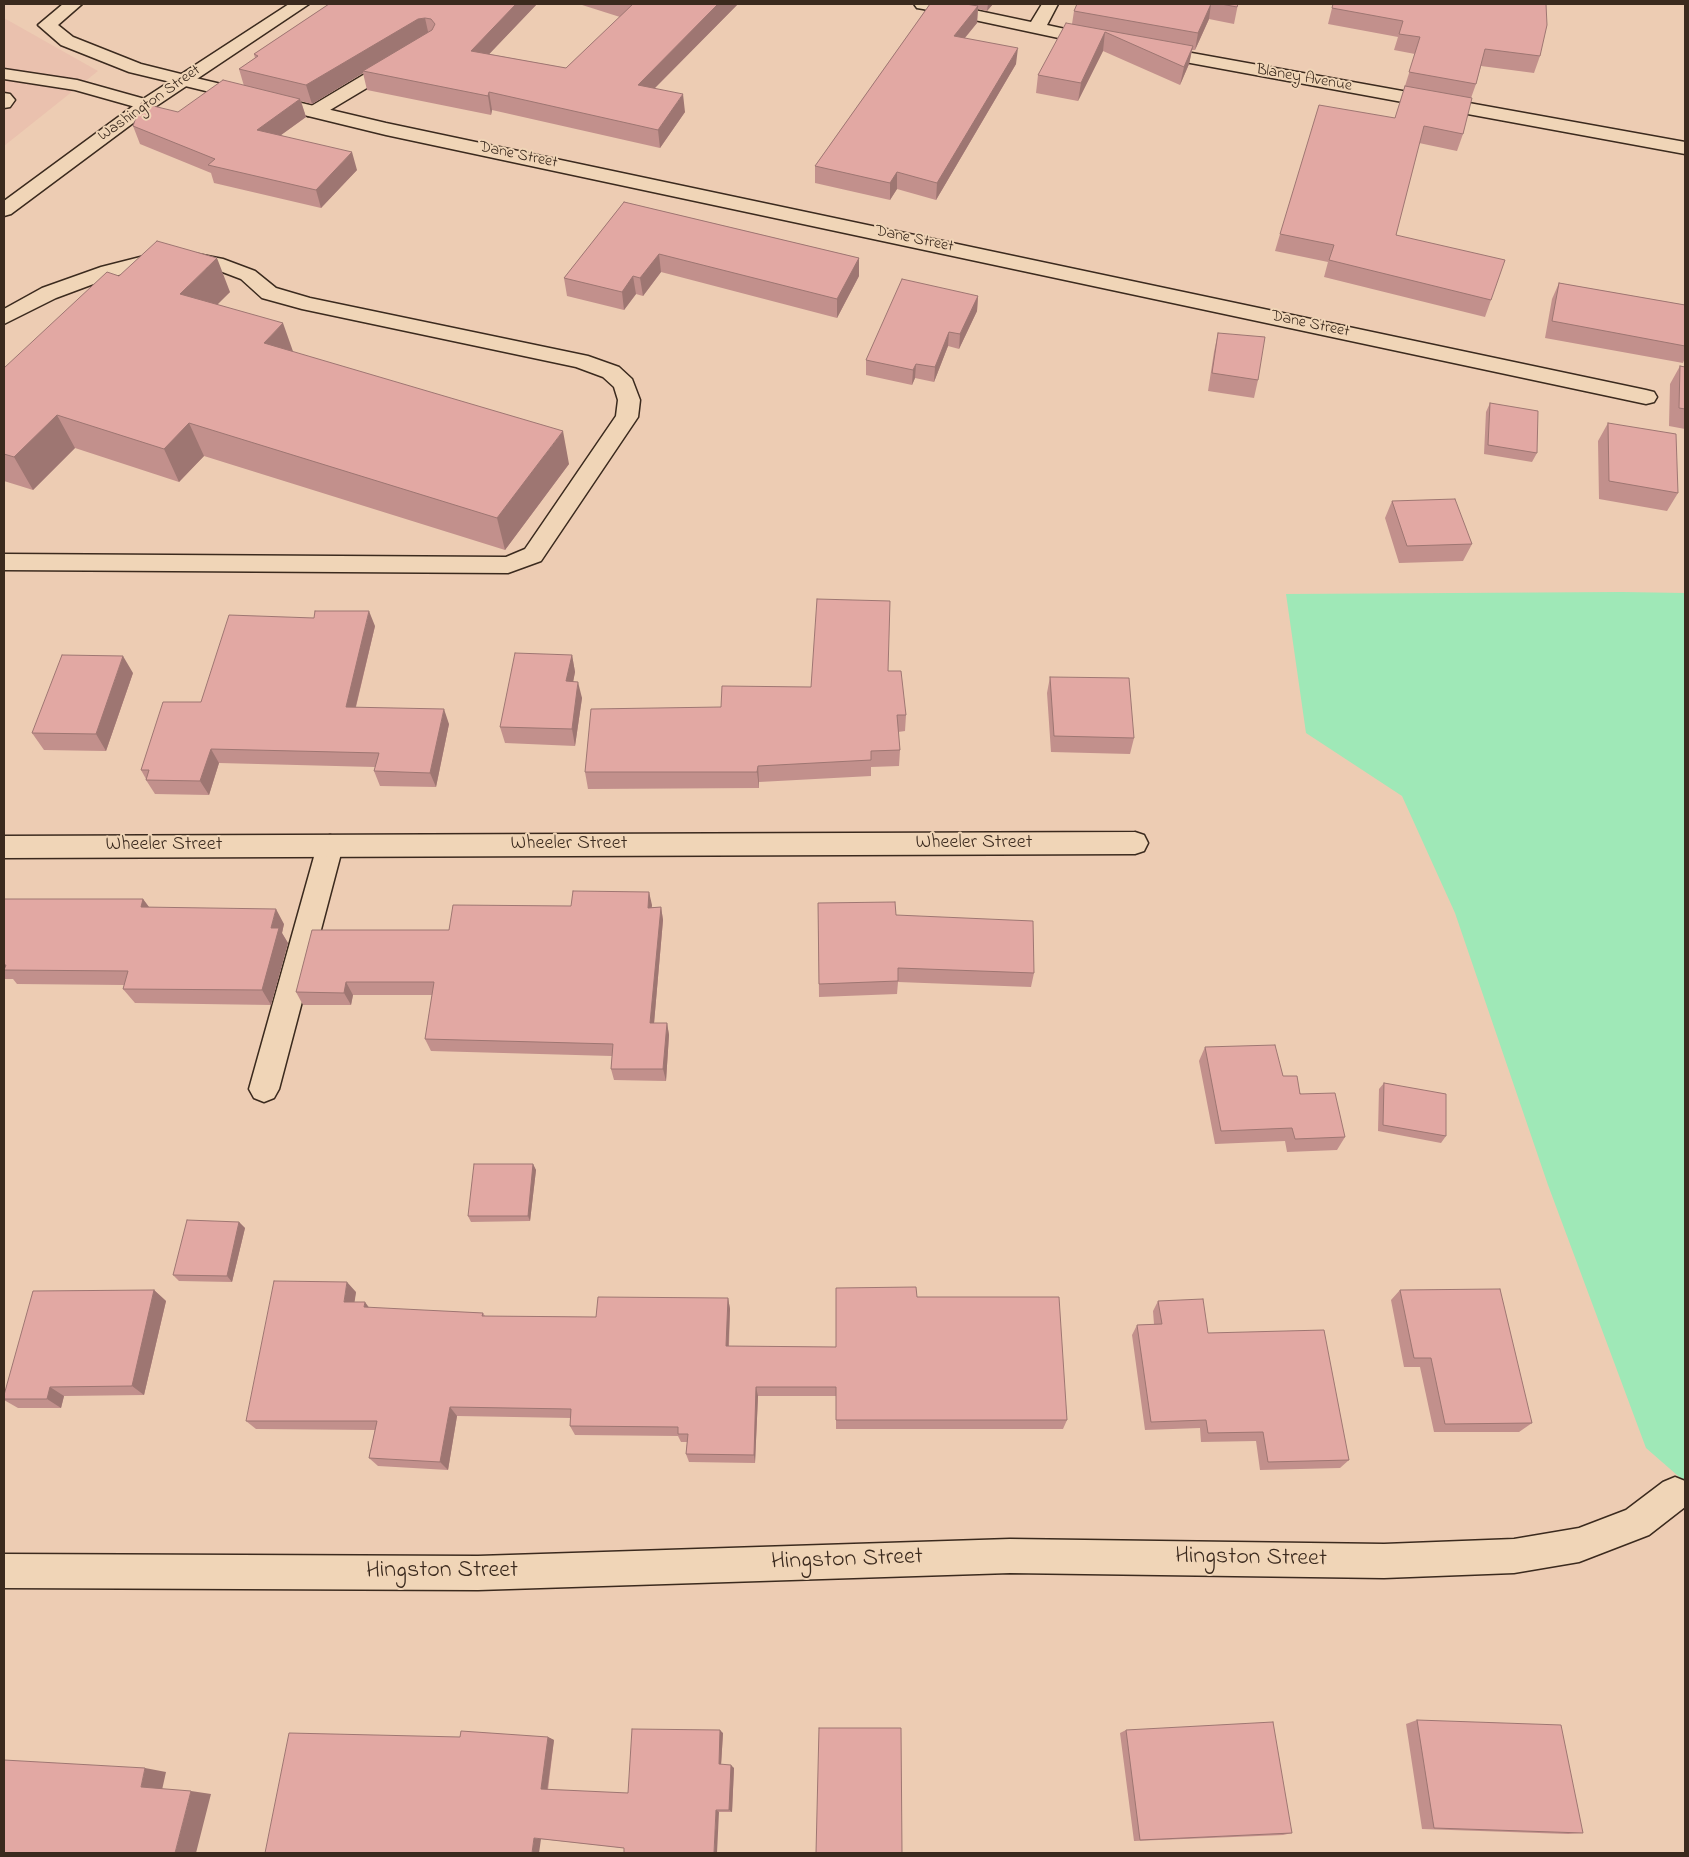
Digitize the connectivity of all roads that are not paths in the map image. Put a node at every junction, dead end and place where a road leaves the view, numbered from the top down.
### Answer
1 (73, 4) edge
2 (300, 4) edge
3 (923, 4) edge
4 (1050, 4) edge
5 (1036, 29) junction
6 (1110, 43) edge
7 (1138, 48) edge
8 (412, 53) edge
9 (4, 74) edge
10 (183, 80) junction
11 (4, 98) edge
12 (4, 103) edge
13 (146, 104) junction
14 (314, 112) junction
15 (1685, 148) edge
16 (4, 210) edge
17 (4, 317) edge
18 (1646, 396) dead end
19 (4, 562) edge
20 (1135, 843) dead end
21 (330, 846) junction
22 (4, 847) edge
23 (264, 1089) dead end
24 (1680, 1490) edge
25 (4, 1571) edge

1 - 10 street, Dane Street
2 - 10 street, Washington Street
3 - 5 street
4 - 5 street
5 - 6 street
7 - 15 street, Blaney Avenue
8 - 14 street
9 - 13 street
10 - 13 street, Washington Street
10 - 14 street, Dane Street
11 - 12 street
13 - 16 street, Washington Street
14 - 18 street, Dane Street
17 - 19 street
20 - 21 street, Wheeler Street
21 - 22 street, Wheeler Street
21 - 23 street
24 - 25 street, Hingston Street

